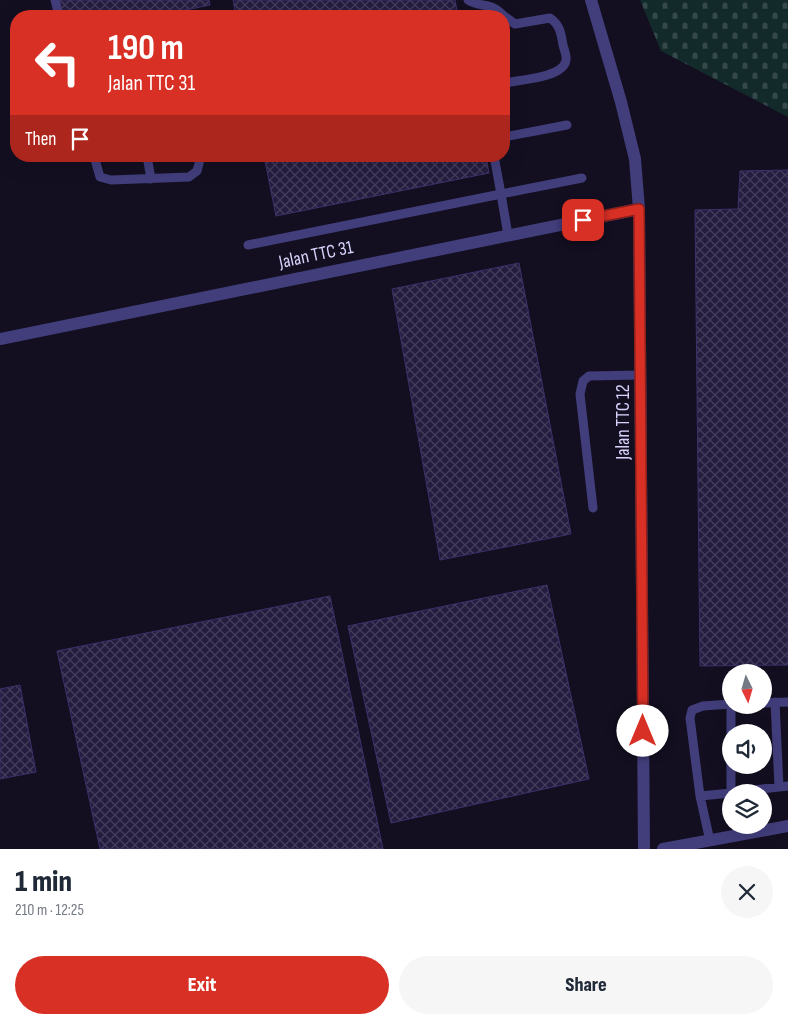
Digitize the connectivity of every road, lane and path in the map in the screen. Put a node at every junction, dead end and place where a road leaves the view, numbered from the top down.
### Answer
1 (468, 0) edge
2 (591, 0) edge
3 (498, 10) edge
4 (510, 20) edge
5 (510, 82) edge
6 (567, 126) dead end
7 (510, 136) edge
8 (96, 162) edge
9 (147, 162) edge
10 (199, 162) edge
11 (495, 162) edge
12 (582, 178) dead end
13 (151, 179) junction
14 (501, 194) junction
15 (639, 209) junction
16 (508, 235) junction
17 (248, 245) dead end
18 (0, 339) edge
19 (641, 375) junction
20 (593, 508) dead end
21 (772, 702) edge
22 (775, 702) junction
23 (788, 702) edge
24 (722, 705) edge
25 (731, 714) edge
26 (731, 784) edge
27 (784, 787) edge
28 (722, 794) edge
29 (700, 796) junction
30 (788, 826) edge
31 (710, 841) junction
32 (644, 849) edge
33 (662, 849) edge

1 - 3 lane
2 - 15 street, Jalan TTC 12
4 - 5 lane
6 - 7 lane
8 - 13 lane
9 - 13 lane
10 - 13 lane
11 - 14 lane
12 - 14 lane
14 - 16 lane
14 - 17 lane
15 - 16 street, Jalan TTC 31
15 - 19 street, Jalan TTC 12
16 - 18 street, Jalan TTC 31
19 - 20 lane
19 - 32 street, Jalan TTC 12
21 - 22 lane
22 - 23 lane
22 - 27 lane
24 - 29 lane
25 - 26 lane
28 - 29 lane
29 - 31 lane
30 - 31 street
31 - 33 street

